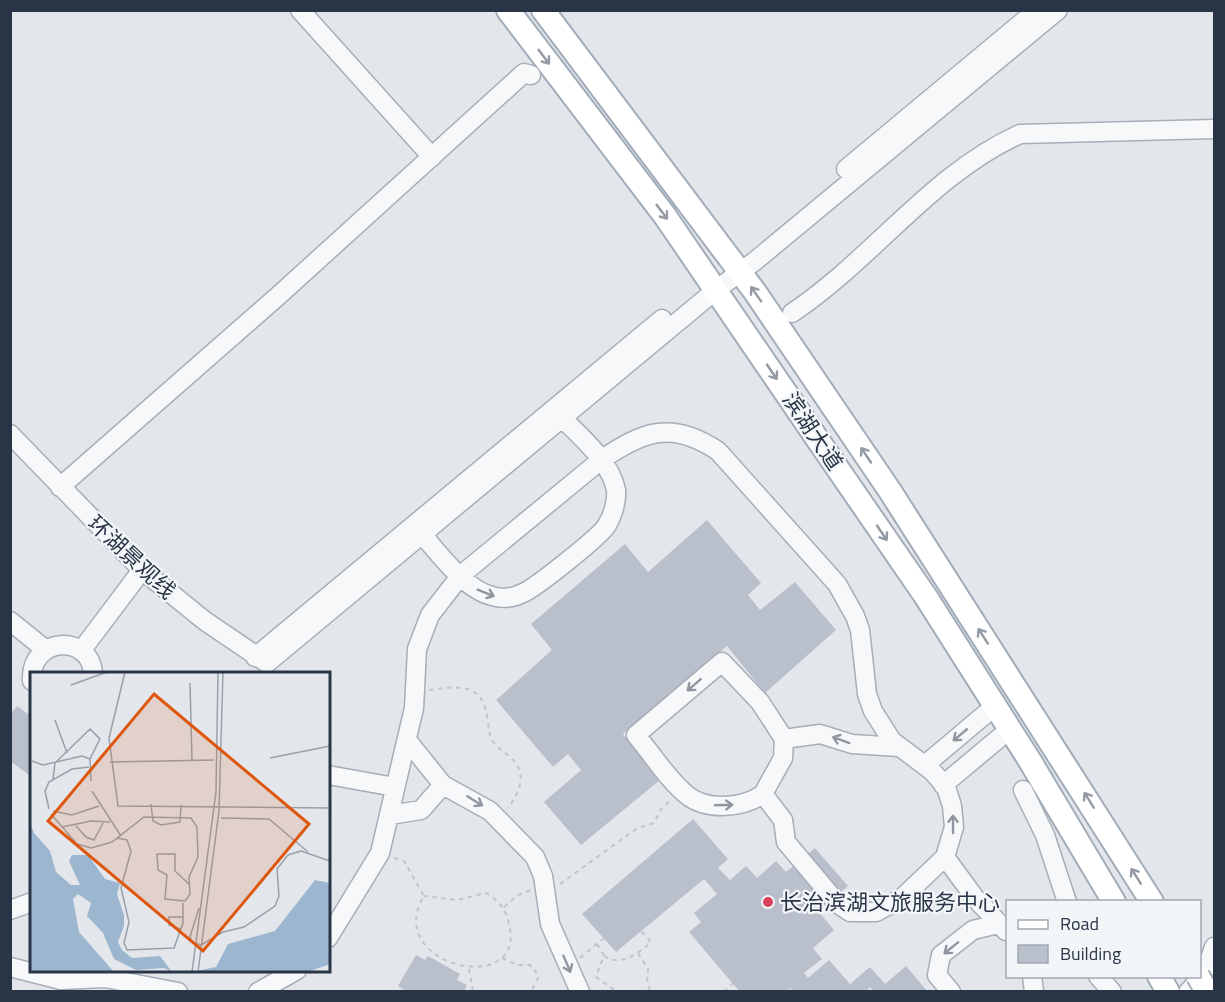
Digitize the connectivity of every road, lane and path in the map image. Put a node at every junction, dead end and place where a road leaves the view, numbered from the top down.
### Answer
1 (300, 10) edge
2 (508, 10) edge
3 (543, 10) edge
4 (1037, 10) edge
5 (1058, 10) edge
6 (531, 75) dead end
7 (1215, 129) edge
8 (432, 157) junction
9 (736, 267) junction
10 (712, 285) junction
11 (792, 313) dead end
12 (558, 413) junction
13 (10, 434) edge
14 (601, 460) junction
15 (60, 487) junction
16 (418, 530) junction
17 (142, 570) junction
18 (460, 575) junction
19 (10, 621) edge
20 (46, 650) junction
21 (81, 651) junction
22 (33, 672) edge
23 (92, 672) edge
24 (414, 692) junction
25 (995, 706) junction
26 (1010, 729) junction
27 (784, 739) junction
28 (407, 740) junction
29 (899, 747) junction
30 (925, 765) junction
31 (330, 775) edge
32 (443, 785) junction
33 (944, 785) junction
34 (395, 787) junction
35 (683, 790) junction
36 (1023, 790) dead end
37 (763, 794) junction
38 (390, 814) junction
39 (500, 819) junction
40 (380, 853) junction
41 (945, 857) junction
42 (544, 888) junction
43 (424, 896) junction
44 (1066, 900) edge
45 (1113, 900) edge
46 (1151, 900) edge
47 (30, 903) edge
48 (504, 907) junction
49 (10, 910) edge
50 (1003, 928) edge
51 (641, 931) dead end
52 (330, 935) edge
53 (604, 938) dead end
54 (597, 944) junction
55 (1215, 947) edge
56 (638, 953) junction
57 (604, 956) junction
58 (502, 958) junction
59 (10, 967) edge
60 (568, 967) junction
61 (470, 969) junction
62 (293, 972) edge
63 (94, 976) edge
64 (1201, 976) edge
65 (1100, 978) edge
66 (1160, 978) edge
67 (1199, 978) edge
68 (1200, 978) edge
69 (733, 983) dead end
70 (178, 992) edge
71 (258, 992) edge
72 (473, 992) edge
73 (531, 992) edge
74 (580, 992) edge
75 (617, 992) edge
76 (651, 992) edge
77 (724, 992) edge
78 (951, 992) edge
79 (1112, 992) edge
80 (1168, 992) edge
81 (1188, 992) edge
82 (1207, 992) edge

1 - 8 street
2 -> 10 main road, 滨湖大道
3 - 9 main road, 滨湖大道
4 - 9 street
5 - 9 street
6 - 8 street
7 - 11 street
8 - 15 street
9 - 10 street
46 -> 9 main road, 滨湖大道
10 - 12 street
10 -> 25 main road, 滨湖大道
12 - 14 street
12 - 16 street
13 - 15 street, 环湖景观线
14 - 18 street
18 -> 14 street
14 - 29 street
15 - 17 street, 环湖景观线
16 - 17 street, 环湖景观线
16 - 18 street
17 - 21 street
18 - 24 street
19 - 20 street
20 - 21 street
20 - 22 street
21 - 23 street
24 - 28 street
24 - 39 path
25 - 26 main road, 滨湖大道
25 -> 30 street
26 - 33 street
26 - 45 main road, 滨湖大道
29 -> 27 street
27 -> 35 street
27 - 37 street
28 - 32 street
28 - 34 street
29 - 30 street
30 - 33 street
31 - 34 street
32 - 38 street
32 -> 39 street
41 -> 33 street
34 - 38 street
35 -> 37 street
35 - 42 path
36 - 44 street
37 - 41 street
38 - 40 street
39 - 42 street
40 - 43 path
40 - 52 street
41 - 50 street
42 - 48 path
42 -> 60 street
43 - 48 path
43 - 61 path
47 - 49 street
48 - 58 path
50 -> 78 street
51 - 56 path
53 - 54 path
54 - 57 path
54 - 60 path
55 - 64 street
56 - 57 path
56 - 76 path
57 - 75 path
58 - 61 path
58 - 73 path
59 - 63 street
60 - 74 street
61 - 72 path
62 - 71 street
63 - 70 street
65 - 79 street
66 - 80 main road
67 - 82 main road, bridge
68 - 81 street
69 - 77 path

